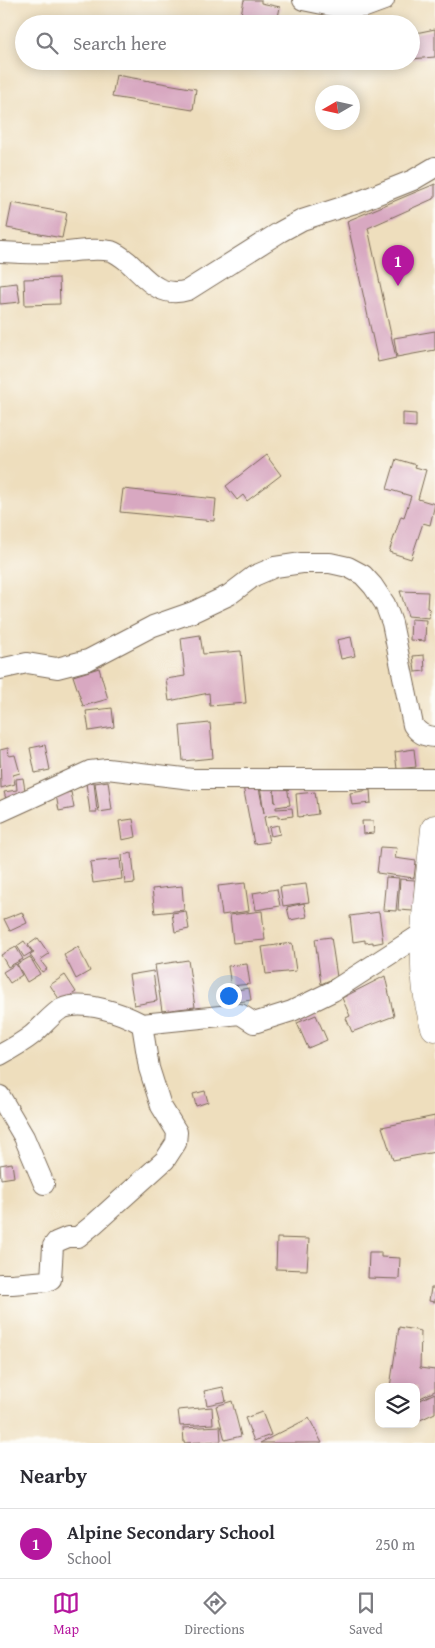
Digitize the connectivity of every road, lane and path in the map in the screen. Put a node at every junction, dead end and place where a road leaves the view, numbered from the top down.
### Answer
1 (303, 0) edge
2 (384, 0) edge
3 (435, 167) edge
4 (0, 252) edge
5 (0, 669) edge
6 (435, 737) edge
7 (435, 779) edge
8 (0, 812) edge
9 (435, 829) edge
10 (430, 931) edge
11 (142, 1024) junction
12 (435, 1026) edge
13 (0, 1055) edge
14 (0, 1096) edge
15 (44, 1184) dead end
16 (0, 1284) edge

1 - 2 street
3 - 4 street
5 - 6 street
7 - 8 street
9 - 10 main road
10 - 11 street
10 - 12 main road
11 - 13 street
11 - 16 street
14 - 15 street

